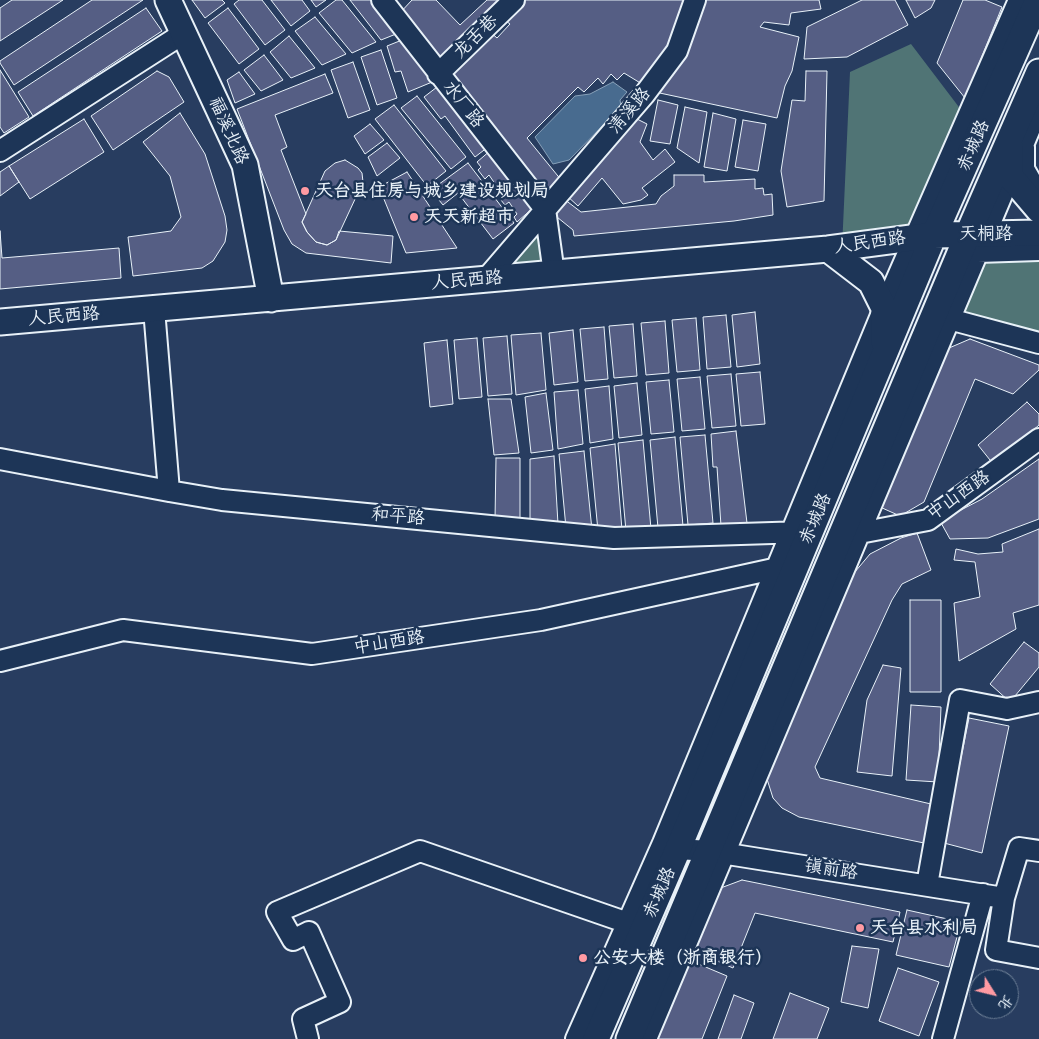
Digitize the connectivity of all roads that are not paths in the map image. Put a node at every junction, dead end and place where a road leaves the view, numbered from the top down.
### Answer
1 (168, 0) edge
2 (382, 0) edge
3 (514, 0) edge
4 (695, 0) edge
5 (1020, 0) edge
6 (1038, 0) edge
7 (184, 33) junction
8 (1039, 72) edge
9 (438, 74) junction
10 (1039, 107) edge
11 (1017, 140) junction
12 (0, 151) edge
13 (1010, 176) junction
14 (1039, 193) edge
15 (545, 209) junction
16 (1039, 210) edge
17 (1039, 234) edge
18 (924, 236) junction
19 (977, 240) junction
20 (828, 250) junction
21 (1039, 250) edge
22 (554, 274) junction
23 (485, 280) junction
24 (271, 298) junction
25 (884, 308) junction
26 (154, 309) junction
27 (949, 319) junction
28 (0, 322) edge
29 (1039, 343) edge
30 (883, 357) junction
31 (1039, 439) edge
32 (0, 459) edge
33 (169, 491) junction
34 (811, 532) junction
35 (850, 535) junction
36 (778, 568) junction
37 (0, 661) edge
38 (1039, 702) edge
39 (678, 849) junction
40 (1039, 851) edge
41 (717, 852) junction
42 (927, 885) junction
43 (984, 894) junction
44 (1004, 898) junction
45 (628, 923) junction
46 (1039, 958) edge
47 (308, 1039) edge
48 (576, 1039) edge
49 (596, 1039) edge
50 (629, 1039) edge
51 (646, 1039) edge
52 (943, 1039) edge

1 - 7 main road, 福溪北路
2 - 9 street, 水厂路
3 - 9 street, 龙舌巷
4 - 15 street, 清溪路
5 - 18 street
6 - 18 main road, 赤城路
7 - 12 street
7 - 24 main road, 福溪北路
8 - 11 main road, 赤城路
9 - 15 street, 水厂路
10 - 11 street
11 - 13 main road
11 - 14 street
11 - 19 main road, 赤城路
13 - 16 main road
13 - 19 street
15 - 22 street
15 - 23 street
17 - 19 main road, 天桐路
18 - 19 main road, 天桐路
18 - 20 main road, 人民西路
18 - 25 street
18 - 30 main road, 赤城路
19 - 21 street
19 - 27 street
19 - 35 main road, 赤城路
20 - 22 main road, 人民西路
20 - 25 main road
22 - 23 main road, 人民西路
23 - 24 main road, 人民西路
24 - 26 main road, 人民西路
25 - 30 main road
25 - 36 street
26 - 28 main road, 人民西路
26 - 33 street
27 - 29 street
27 - 35 street
30 - 34 main road, 赤城路
31 - 35 street, 中山西路
32 - 33 street, 和平路
33 - 34 street, 和平路
34 - 39 main road, 赤城路
35 - 41 main road, 赤城路
36 - 37 street, 中山西路
36 - 45 street
38 - 42 street
39 - 41 street, 镇前路
39 - 49 main road, 赤城路
40 - 44 street
41 - 42 street, 镇前路
41 - 50 main road, 赤城路
41 - 51 street
42 - 43 street, 镇前路
43 - 44 street, 镇前路
43 - 52 street
44 - 46 street
45 - 47 street
45 - 48 street

